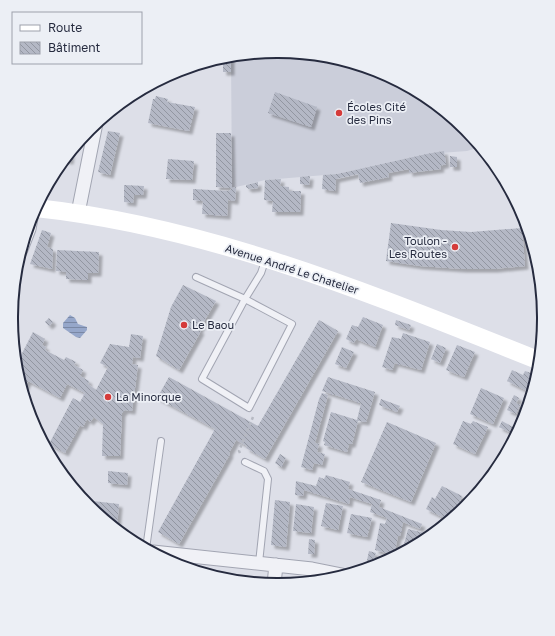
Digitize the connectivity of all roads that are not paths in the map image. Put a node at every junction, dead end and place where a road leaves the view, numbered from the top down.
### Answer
1 (94, 136) edge
2 (42, 209) edge
3 (78, 213) junction
4 (266, 258) junction
5 (196, 276) dead end
6 (245, 299) junction
7 (534, 359) edge
8 (161, 441) dead end
9 (245, 462) road end
10 (147, 542) edge
11 (169, 554) edge
12 (260, 563) junction
13 (276, 565) junction
14 (330, 573) edge
15 (275, 578) edge

1 - 3 street
2 - 3 main road, Avenue André Le Chatelier
3 - 4 main road, Avenue André Le Chatelier
4 - 6 lane
4 - 7 main road, Avenue André Le Chatelier
5 - 6 lane
6 - 6 lane
8 - 10 lane
9 - 12 lane
11 - 12 street
12 - 13 street
13 - 14 street
13 - 15 street

